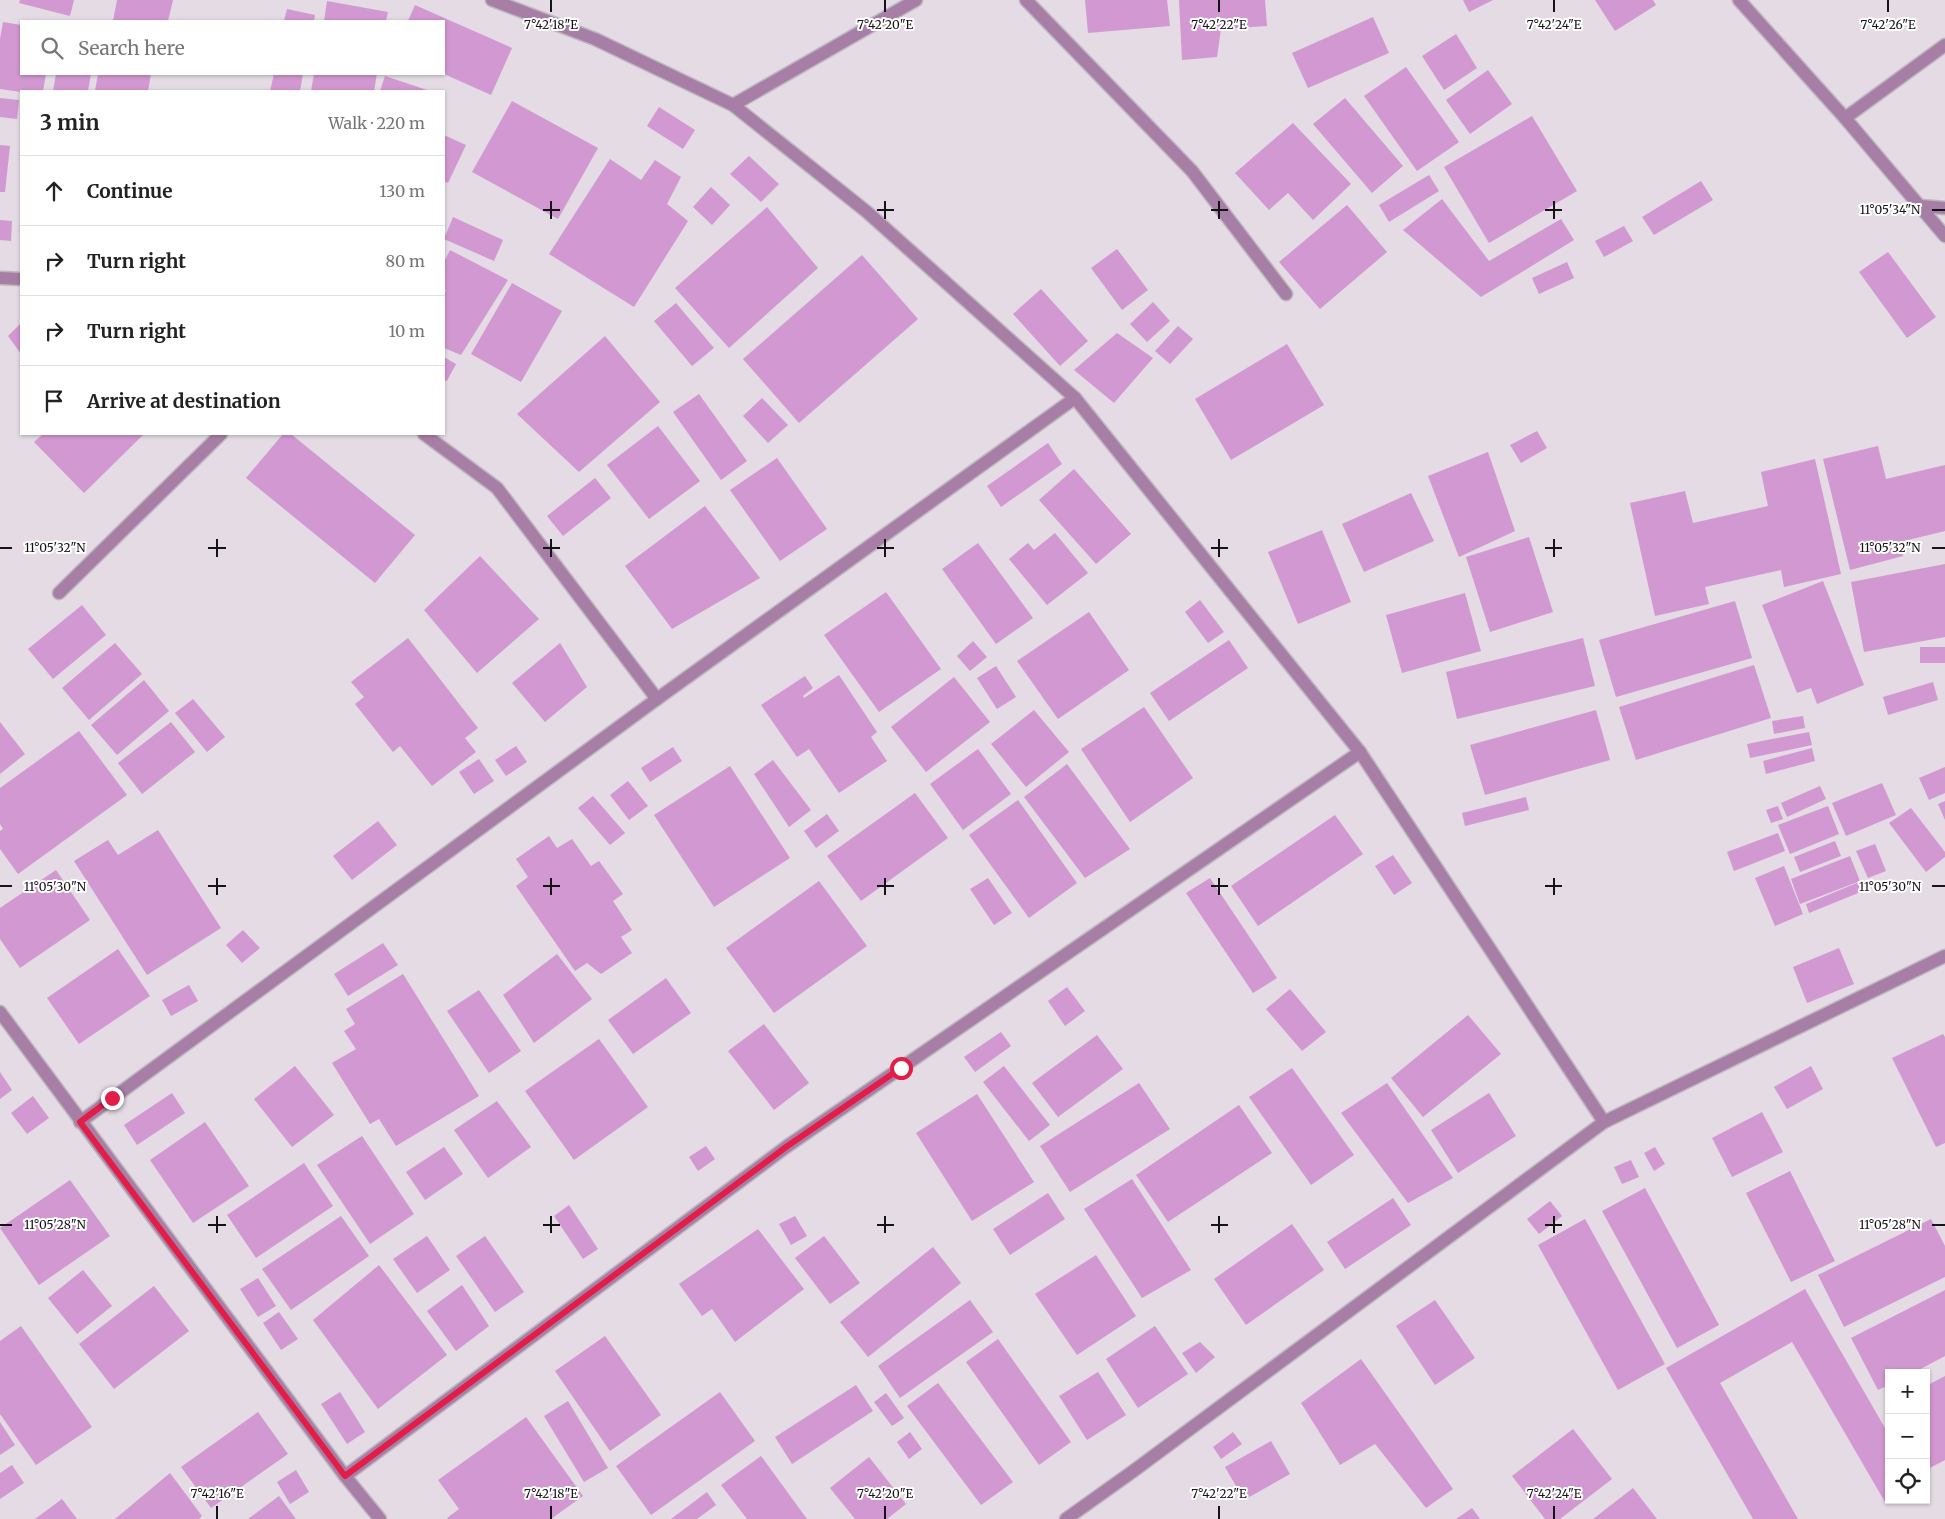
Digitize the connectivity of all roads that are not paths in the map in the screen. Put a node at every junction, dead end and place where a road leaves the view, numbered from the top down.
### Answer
1 (492, 0) edge
2 (916, 0) edge
3 (1026, 0) edge
4 (1739, 0) edge
5 (1945, 45) edge
6 (733, 105) junction
7 (1845, 118) junction
8 (1921, 206) junction
9 (1945, 208) edge
10 (1945, 236) edge
11 (0, 278) edge
12 (20, 278) edge
13 (1286, 294) dead end
14 (1075, 398) junction
15 (220, 435) edge
16 (425, 435) edge
17 (59, 593) dead end
18 (657, 699) junction
19 (1360, 752) junction
20 (1945, 956) edge
21 (0, 1012) edge
22 (80, 1122) junction
23 (1604, 1122) junction
24 (345, 1476) junction
25 (380, 1519) edge
26 (1066, 1519) edge

1 - 6 street
2 - 6 street
3 - 13 street
4 - 7 street
5 - 7 street
6 - 14 street
7 - 8 street
8 - 9 street
8 - 10 street
11 - 12 street
14 - 18 street
14 - 19 street
15 - 17 street
16 - 18 street
18 - 22 street
19 - 23 street
19 - 24 street
20 - 23 street
21 - 22 street
22 - 24 street
23 - 26 street
24 - 25 street

